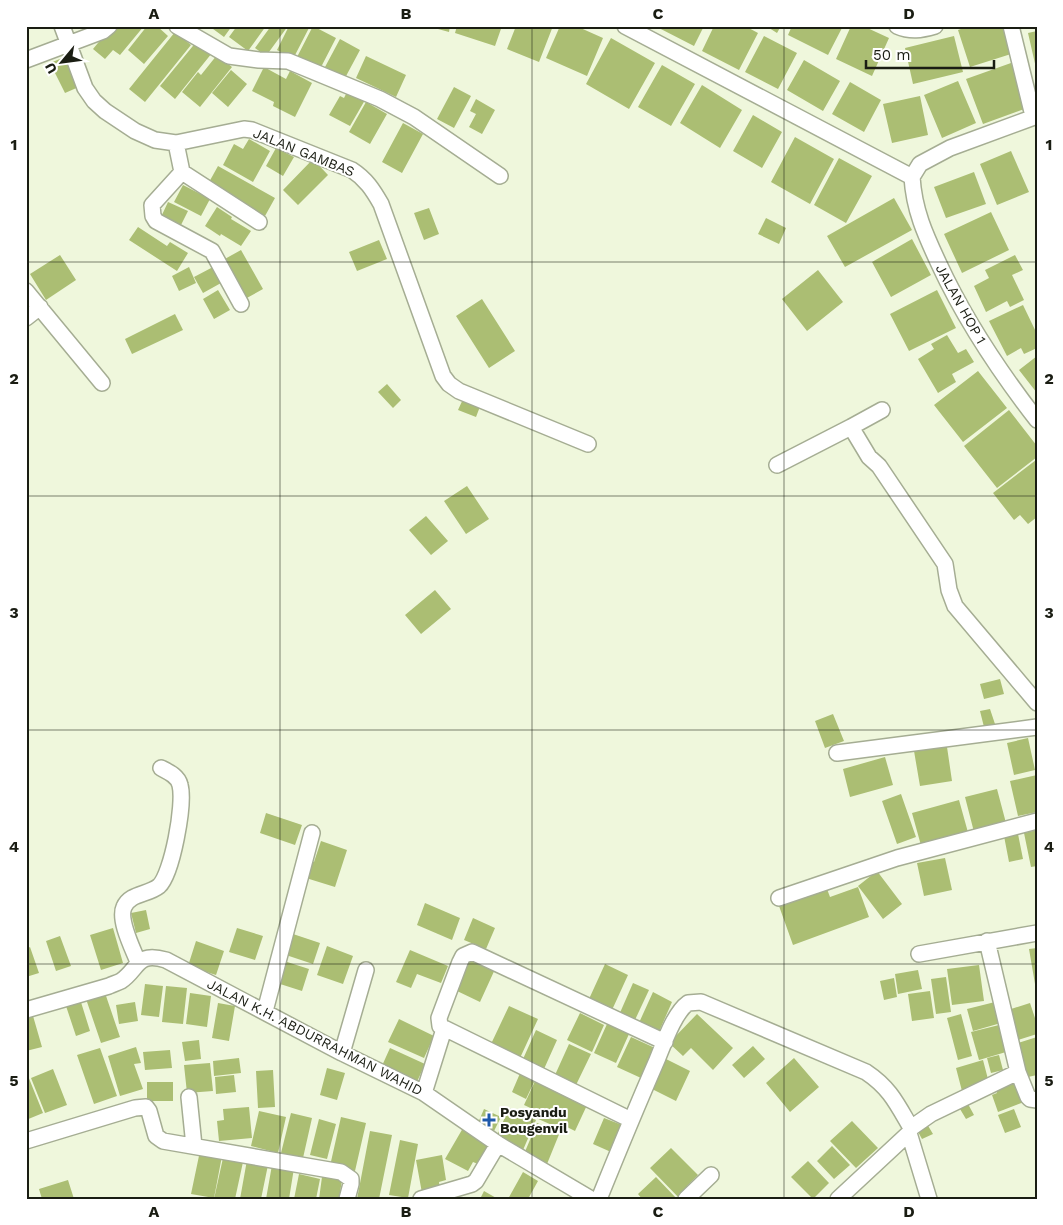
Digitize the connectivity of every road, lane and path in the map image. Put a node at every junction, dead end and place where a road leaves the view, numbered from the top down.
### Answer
1 (62, 26) edge
2 (177, 26) edge
3 (624, 26) edge
4 (897, 26) edge
5 (935, 26) edge
6 (1011, 26) edge
7 (106, 29) edge
8 (68, 44) junction
9 (26, 60) edge
10 (1035, 116) edge
11 (176, 143) junction
12 (182, 172) junction
13 (500, 176) dead end
14 (912, 177) junction
15 (259, 222) dead end
16 (26, 291) edge
17 (241, 304) dead end
18 (40, 307) junction
19 (26, 318) edge
20 (102, 384) dead end
21 (882, 410) dead end
22 (1037, 420) edge
23 (851, 427) junction
24 (588, 444) dead end
25 (777, 465) dead end
26 (1037, 703) edge
27 (1037, 727) edge
28 (837, 754) dead end
29 (160, 768) dead end
30 (1037, 821) edge
31 (312, 833) dead end
32 (779, 898) dead end
33 (1037, 933) edge
34 (987, 942) junction
35 (919, 954) dead end
36 (138, 962) junction
37 (366, 970) dead end
38 (26, 1010) edge
39 (265, 1011) junction
40 (444, 1029) junction
41 (665, 1042) junction
42 (342, 1053) junction
43 (1018, 1072) junction
44 (424, 1093) junction
45 (189, 1097) dead end
46 (1037, 1100) edge
47 (631, 1120) junction
48 (910, 1131) junction
49 (26, 1141) edge
50 (498, 1144) junction
51 (194, 1146) junction
52 (711, 1175) dead end
53 (347, 1199) edge
54 (421, 1199) edge
55 (591, 1199) edge
56 (599, 1199) edge
57 (686, 1199) edge
58 (838, 1199) edge
59 (929, 1199) edge

1 - 8 street, JALAN GAMBAS
2 - 13 street
3 - 14 street
4 - 5 street
6 - 10 street
7 - 8 street
8 - 9 street
8 - 11 street, JALAN GAMBAS
10 - 14 street
11 - 12 street
11 - 24 street, JALAN GAMBAS
12 - 15 street
12 - 17 street
14 - 22 street, JALAN HOP 1
16 - 18 street
18 - 19 street
18 - 20 street
21 - 23 street
23 - 25 street
23 - 26 street
27 - 28 street
29 - 36 street
30 - 32 street
31 - 39 street
33 - 34 street
34 - 35 street
34 - 43 street
36 - 38 street
36 - 39 street, JALAN K.H. ABDURRAHMAN WAHID
37 - 42 street
39 - 42 street, JALAN K.H. ABDURRAHMAN WAHID
40 - 41 street
40 - 44 street
40 - 47 street
41 - 47 street
41 - 48 street
42 - 44 street, JALAN K.H. ABDURRAHMAN WAHID
43 - 46 street
43 - 48 street
44 - 50 street, JALAN K.H. ABDURRAHMAN WAHID
45 - 51 street
47 - 56 street
48 - 58 street
48 - 59 street
49 - 51 street
50 - 54 street
50 - 55 street, JALAN K.H. ABDURRAHMAN WAHID
51 - 53 street
52 - 57 street

